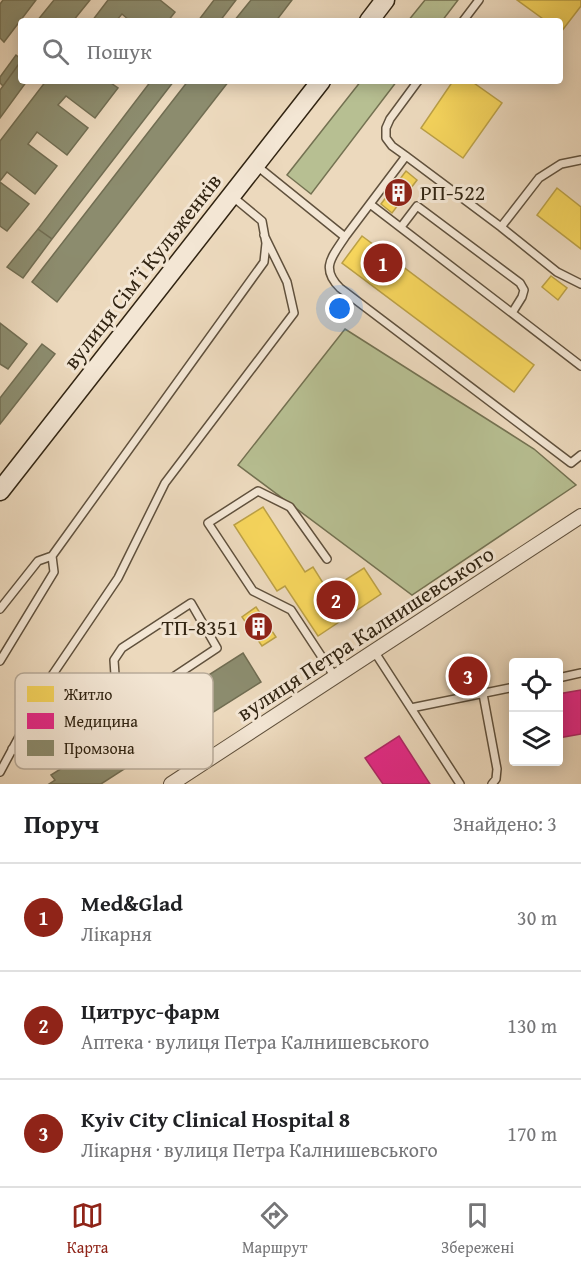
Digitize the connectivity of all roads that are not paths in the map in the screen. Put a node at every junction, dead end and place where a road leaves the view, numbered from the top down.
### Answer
1 (385, 0) edge
2 (479, 0) edge
3 (371, 18) edge
4 (465, 18) edge
5 (319, 84) edge
6 (416, 84) edge
7 (406, 156) junction
8 (581, 160) edge
9 (255, 165) junction
10 (231, 195) junction
11 (370, 204) junction
12 (401, 227) junction
13 (501, 227) junction
14 (264, 235) junction
15 (345, 237) junction
16 (581, 284) edge
17 (512, 313) junction
18 (581, 366) edge
19 (581, 455) edge
20 (0, 491) edge
21 (581, 516) edge
22 (52, 556) junction
23 (327, 559) dead end
24 (0, 609) edge
25 (374, 651) junction
26 (0, 661) edge
27 (54, 673) edge
28 (115, 673) edge
29 (180, 673) edge
30 (581, 673) edge
31 (335, 677) junction
32 (563, 677) edge
33 (509, 688) edge
34 (483, 694) junction
35 (411, 708) junction
36 (15, 744) edge
37 (12, 749) junction
38 (15, 750) edge
39 (213, 757) edge
40 (194, 769) edge
41 (0, 772) edge
42 (171, 784) edge
43 (460, 784) edge
44 (492, 784) edge

1 - 3 main road
2 - 4 lane
5 - 9 main road, вулиця Сімʼї Кульженків
6 - 7 lane
7 - 11 lane
7 - 13 lane
8 - 13 lane
9 - 10 main road, вулиця Сімʼї Кульженків
9 - 15 lane
10 - 14 lane
10 - 20 main road, вулиця Сімʼї Кульженків
11 - 12 lane
11 - 15 lane
12 - 17 lane
12 - 17 lane
13 - 16 lane
14 - 22 lane
14 - 27 lane
15 - 19 lane
17 - 18 lane
21 - 25 street, вулиця Петра Калнишевського
22 - 24 lane
22 - 26 lane
23 - 31 lane
25 - 31 street, вулиця Петра Калнишевського
25 - 35 lane
28 - 29 lane
30 - 32 lane
31 - 39 street, вулиця Петра Калнишевського
33 - 34 lane
34 - 35 lane
34 - 44 lane
35 - 43 lane
36 - 37 lane
37 - 38 lane
37 - 41 lane
40 - 42 street, вулиця Петра Калнишевського

